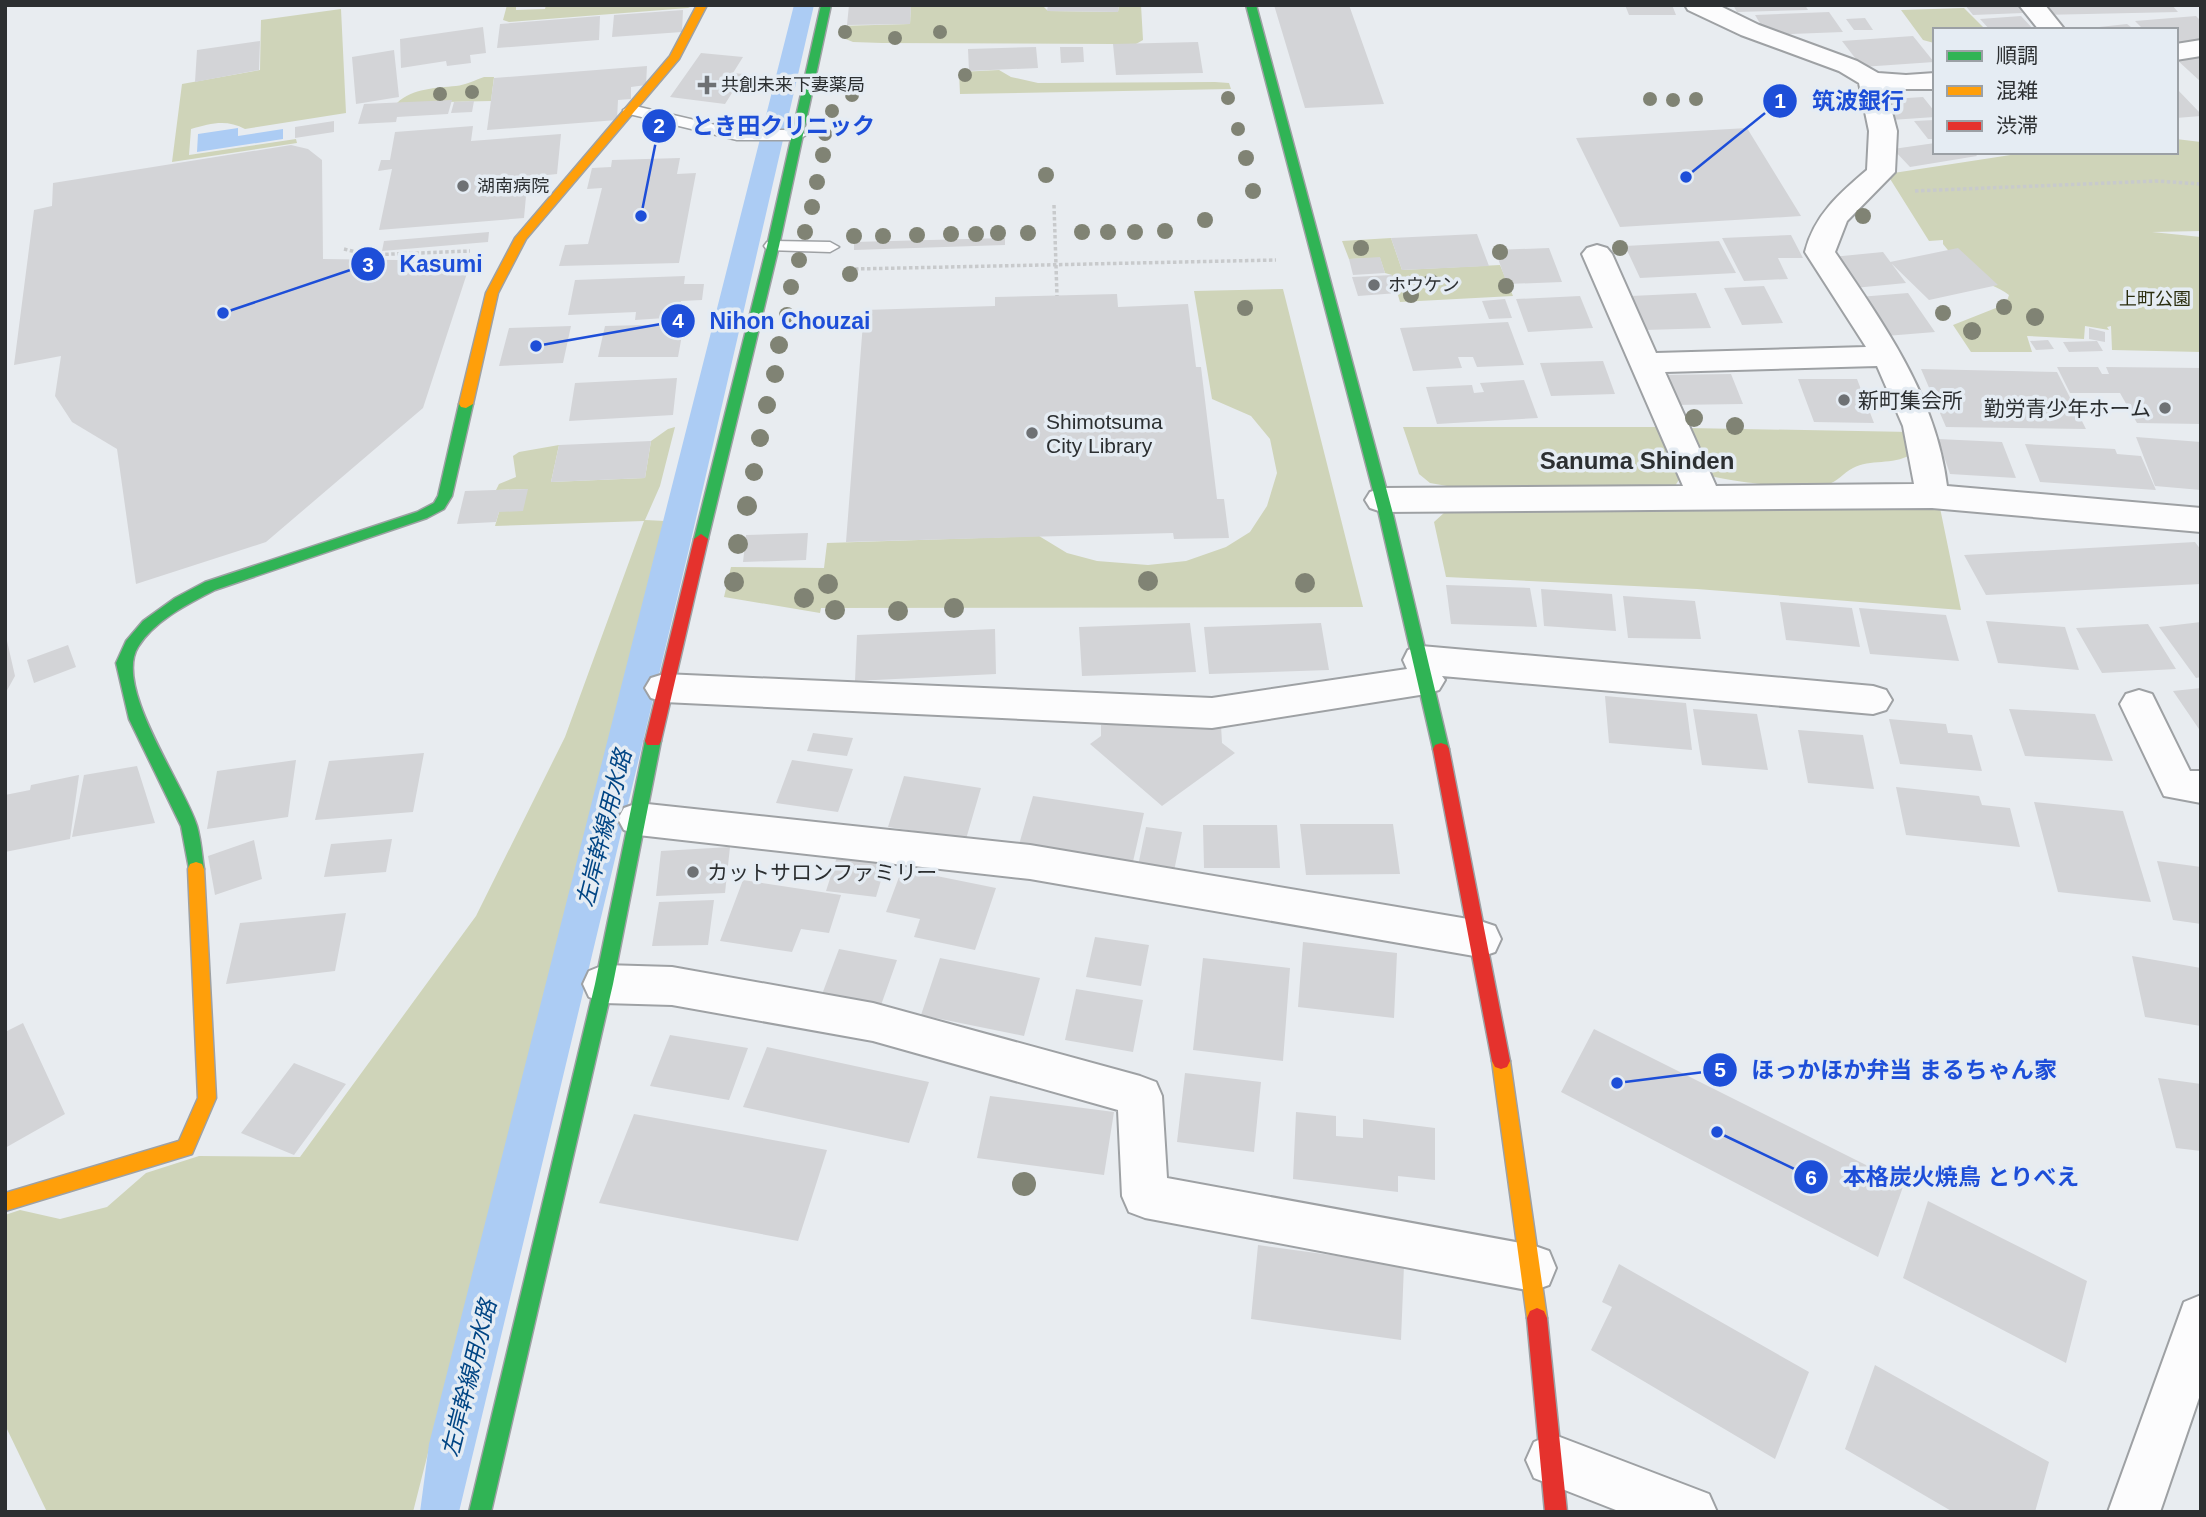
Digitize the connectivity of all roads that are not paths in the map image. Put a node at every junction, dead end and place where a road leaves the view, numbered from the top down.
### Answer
1 (702, 5) edge
2 (826, 5) edge
3 (1251, 5) edge
4 (1697, 5) edge
5 (2031, 5) edge
6 (2051, 28) edge
7 (2201, 48) edge
8 (2178, 52) edge
9 (1872, 80) junction
10 (1933, 81) edge
11 (631, 110) junction
12 (798, 135) junction
13 (773, 246) junction
14 (830, 247) dead end
15 (1597, 254) dead end
16 (1886, 356) junction
17 (1643, 363) junction
18 (1932, 496) junction
19 (1705, 498) junction
20 (1382, 500) junction
21 (2201, 520) edge
22 (1423, 670) junction
23 (664, 688) junction
24 (1873, 700) dead end
25 (2139, 704) dead end
26 (2201, 787) edge
27 (638, 819) junction
28 (1480, 939) junction
29 (604, 984) junction
30 (5, 1202) edge
31 (1532, 1268) junction
32 (2201, 1319) edge
33 (1552, 1460) junction
34 (480, 1512) edge
35 (1556, 1512) edge
36 (1691, 1512) edge
37 (2134, 1512) edge

1 - 11 street
2 - 12 street
3 - 20 street
4 - 9 street
5 - 6 street
7 - 8 street
9 - 10 street
9 - 16 street
11 - 12 lane
11 - 30 street
12 - 13 street
13 - 14 lane
13 - 23 street
15 - 17 street
16 - 17 street
16 - 18 street
17 - 19 street
18 - 19 street
18 - 21 street
19 - 20 street
20 - 22 street
22 - 23 street
22 - 24 street
22 - 28 street
23 - 27 street
25 - 26 street
27 - 28 street
27 - 29 street
28 - 31 street
29 - 31 street
29 - 34 street
31 - 33 street
32 - 37 street
33 - 35 street
33 - 36 street

